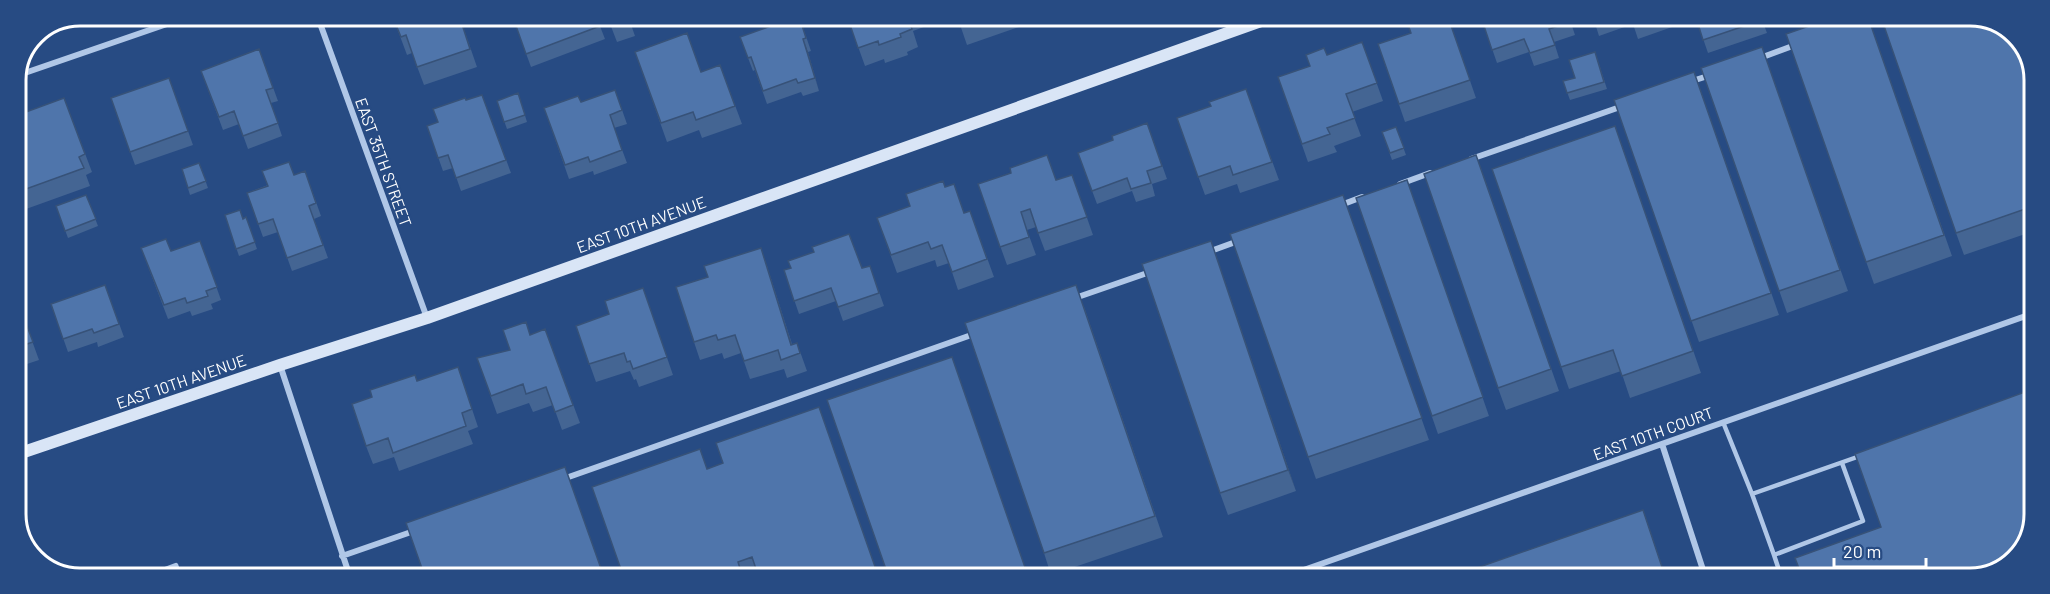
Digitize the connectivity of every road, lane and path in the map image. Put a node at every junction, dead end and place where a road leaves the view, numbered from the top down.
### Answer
1 (161, 26) edge
2 (321, 26) edge
3 (1247, 26) edge
4 (1808, 41) edge
5 (1751, 61) edge
6 (27, 72) edge
7 (1717, 72) edge
8 (1683, 84) edge
9 (1627, 104) edge
10 (1469, 160) edge
11 (1436, 172) edge
12 (1390, 188) edge
13 (1368, 195) edge
14 (1334, 207) edge
15 (1244, 239) edge
16 (1199, 255) edge
17 (1165, 267) edge
18 (1063, 303) edge
19 (2024, 317) edge
20 (427, 318) junction
21 (984, 330) edge
22 (280, 365) junction
23 (1723, 422) junction
24 (1662, 444) junction
25 (26, 451) edge
26 (1864, 455) edge
27 (1842, 463) junction
28 (556, 481) edge
29 (1752, 494) junction
30 (421, 528) edge
31 (1774, 555) junction
32 (342, 556) junction
33 (347, 568) edge
34 (1309, 568) edge
35 (1702, 568) edge
36 (1778, 568) edge

1 - 6 street
2 - 20 street, EAST 35TH STREET
3 - 20 street, EAST 10TH AVENUE
4 - 5 street
7 - 8 street
9 - 10 street
11 - 12 street
13 - 14 street
15 - 16 street
17 - 18 street
19 - 23 street, EAST 10TH COURT
20 - 22 street, EAST 10TH AVENUE
21 - 28 street
22 - 25 street, EAST 10TH AVENUE
22 - 32 street
23 - 24 street, EAST 10TH COURT
23 - 29 lane
24 - 34 street, EAST 10TH COURT
24 - 35 street
26 - 27 lane
27 - 29 lane
27 - 31 lane
29 - 31 lane
30 - 32 street
31 - 36 lane
32 - 33 street

